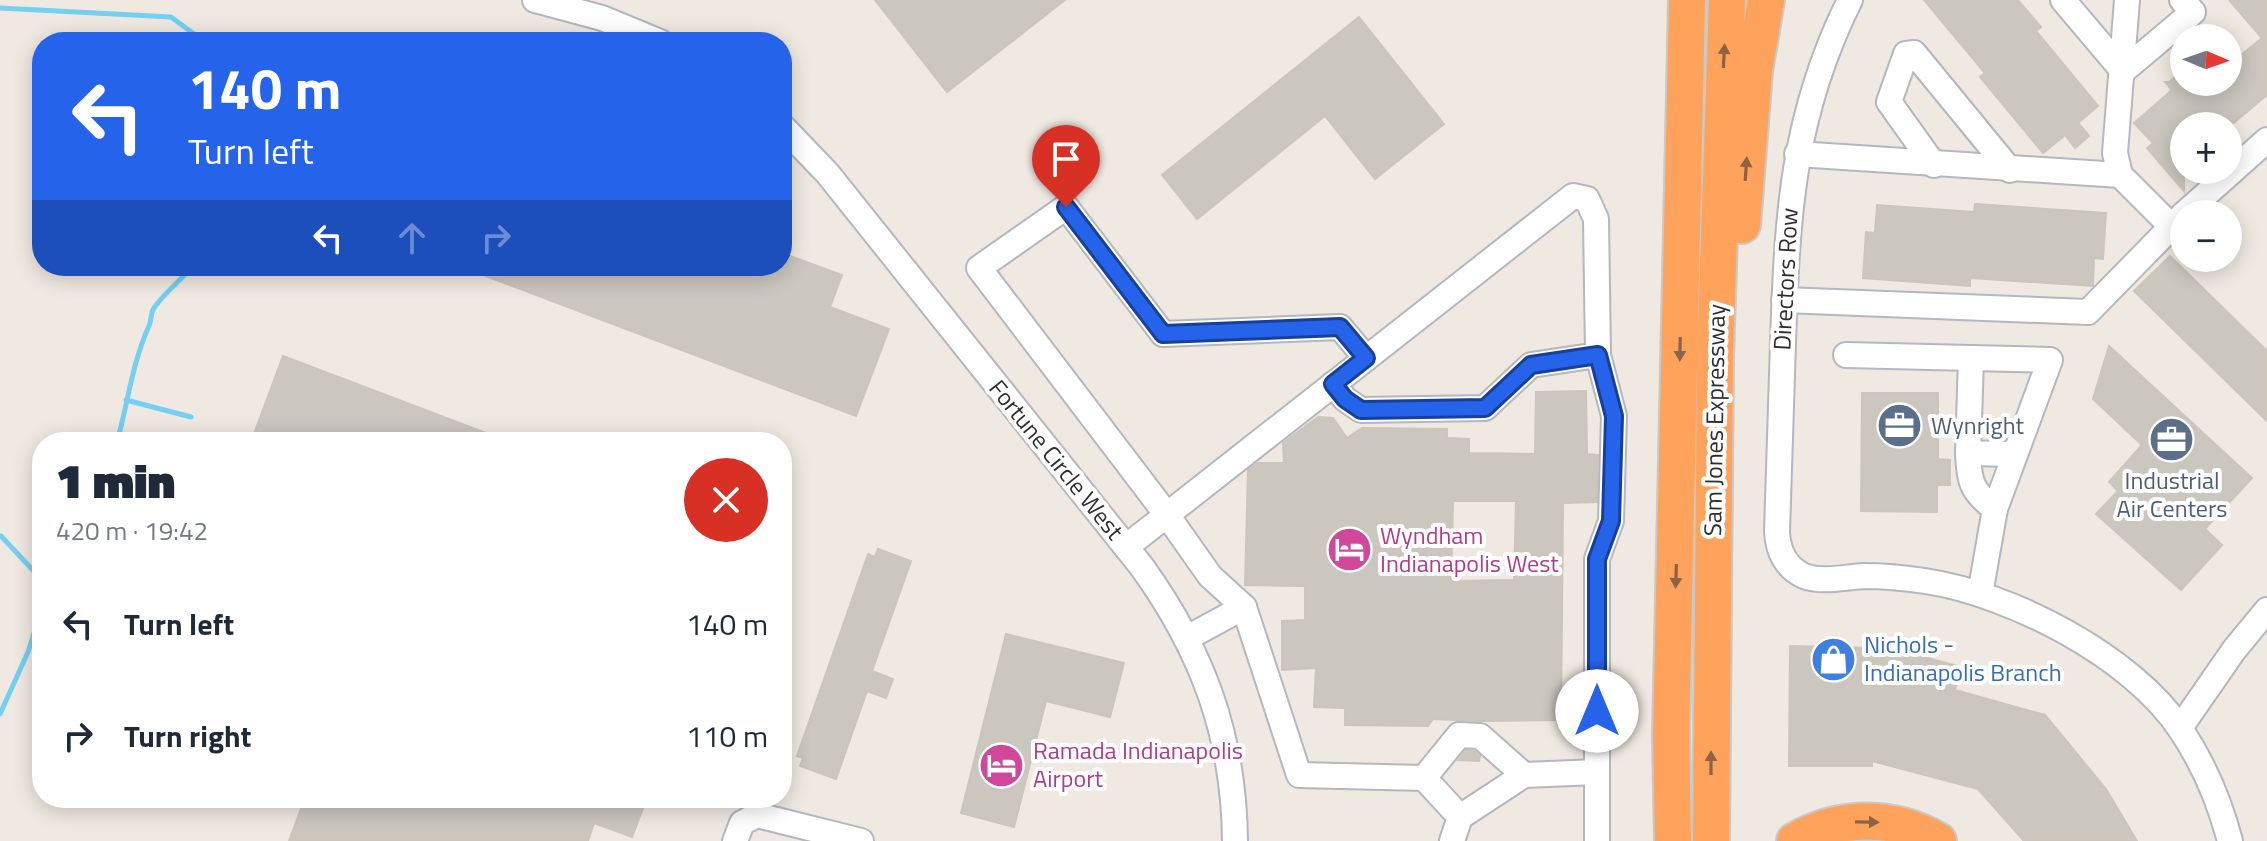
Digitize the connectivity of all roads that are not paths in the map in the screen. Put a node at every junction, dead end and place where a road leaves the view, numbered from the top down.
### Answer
1 (535, 0) edge
2 (1687, 0) edge
3 (1727, 0) edge
4 (1766, 0) edge
5 (1850, 0) edge
6 (2063, 0) edge
7 (2127, 0) edge
8 (2182, 0) edge
9 (605, 9) edge
10 (643, 32) edge
11 (2123, 71) junction
12 (792, 136) edge
13 (2267, 140) edge
14 (1797, 154) junction
15 (1934, 165) junction
16 (2010, 170) junction
17 (2120, 175) junction
18 (2200, 200) edge
19 (2170, 211) edge
20 (2170, 228) edge
21 (1784, 300) junction
22 (1598, 355) junction
23 (1846, 355) dead end
24 (1366, 358) junction
25 (1971, 358) junction
26 (1333, 384) junction
27 (1968, 453) junction
28 (2014, 454) junction
29 (1995, 509) junction
30 (1167, 515) junction
31 (1126, 547) junction
32 (1980, 594) junction
33 (1244, 607) junction
34 (1711, 610) junction
35 (2267, 610) edge
36 (1187, 638) junction
37 (2180, 728) junction
38 (1597, 772) junction
39 (1524, 775) junction
40 (1424, 778) junction
41 (1460, 817) junction
42 (735, 841) edge
43 (861, 841) edge
44 (1235, 841) edge
45 (1452, 841) edge
46 (1597, 841) edge
47 (1673, 841) edge
48 (1711, 841) edge
49 (1795, 841) edge
50 (1938, 841) edge
51 (2230, 841) edge

1 - 9 street
2 -> 47 highway, Sam Jones Expressway
34 -> 3 highway, Sam Jones Expressway
34 -> 4 highway
5 - 14 street, Directors Row
6 - 11 street
7 - 11 street
8 - 11 street
9 - 10 street
11 - 17 street
12 - 31 street, Fortune Circle West
13 - 18 street
14 - 15 street
14 - 21 street, Directors Row
15 - 16 street
15 - 16 street
16 - 17 street
17 - 19 street
20 - 21 street
21 - 32 street, Directors Row
22 - 24 street
22 - 26 street
22 - 38 street
23 - 25 street
24 - 26 street
24 - 30 street
25 - 27 street
25 - 28 street
26 - 30 street
27 - 28 street
27 - 29 street
28 - 29 street
29 - 32 street
30 - 31 street
30 - 33 street
31 - 36 street, Fortune Circle West
32 - 37 street
33 - 36 street
33 - 40 street
48 -> 34 highway, Sam Jones Expressway
35 - 37 street
36 - 44 street, Fortune Circle West
37 - 51 street
38 - 39 street
38 - 46 street
39 - 40 street
39 - 41 street
40 - 41 street
41 - 45 street
42 - 43 street
49 -> 50 highway

